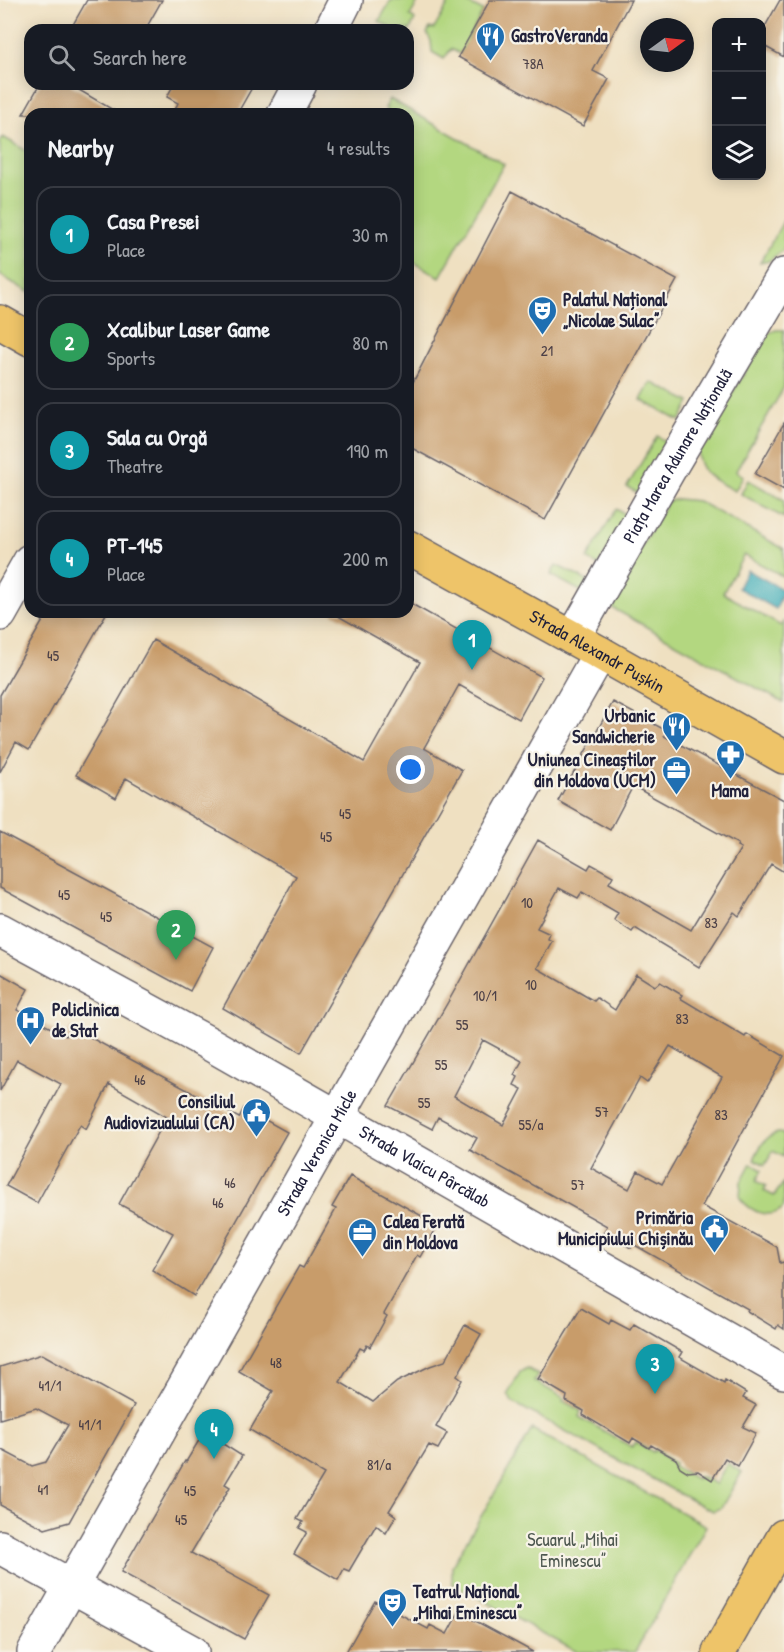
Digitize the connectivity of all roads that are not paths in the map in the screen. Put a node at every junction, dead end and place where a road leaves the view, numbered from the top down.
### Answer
1 (346, 0) edge
2 (333, 24) edge
3 (297, 90) edge
4 (287, 108) edge
5 (784, 275) edge
6 (0, 322) edge
7 (24, 336) edge
8 (414, 550) edge
9 (24, 572) edge
10 (0, 614) edge
11 (586, 645) junction
12 (784, 757) edge
13 (0, 930) edge
14 (337, 1117) junction
15 (784, 1372) edge
16 (784, 1536) edge
17 (0, 1547) edge
18 (71, 1586) junction
19 (34, 1652) edge
20 (192, 1652) edge
21 (719, 1652) edge

1 - 2 street
3 - 4 street
5 - 11 street, Piața Marea Adunare Națională
6 - 7 main road
8 - 11 main road, Strada Alexandr Pușkin
9 - 10 street
11 - 12 main road, Strada Alexandr Pușkin
11 - 14 street, Strada Veronica Micle
13 - 14 street, Strada Vlaicu Pârcălab
14 - 15 street, Strada Vlaicu Pârcălab
14 - 18 street, Strada Veronica Micle
16 - 21 main road
17 - 18 street
18 - 19 street, Strada Veronica Micle
18 - 20 street

